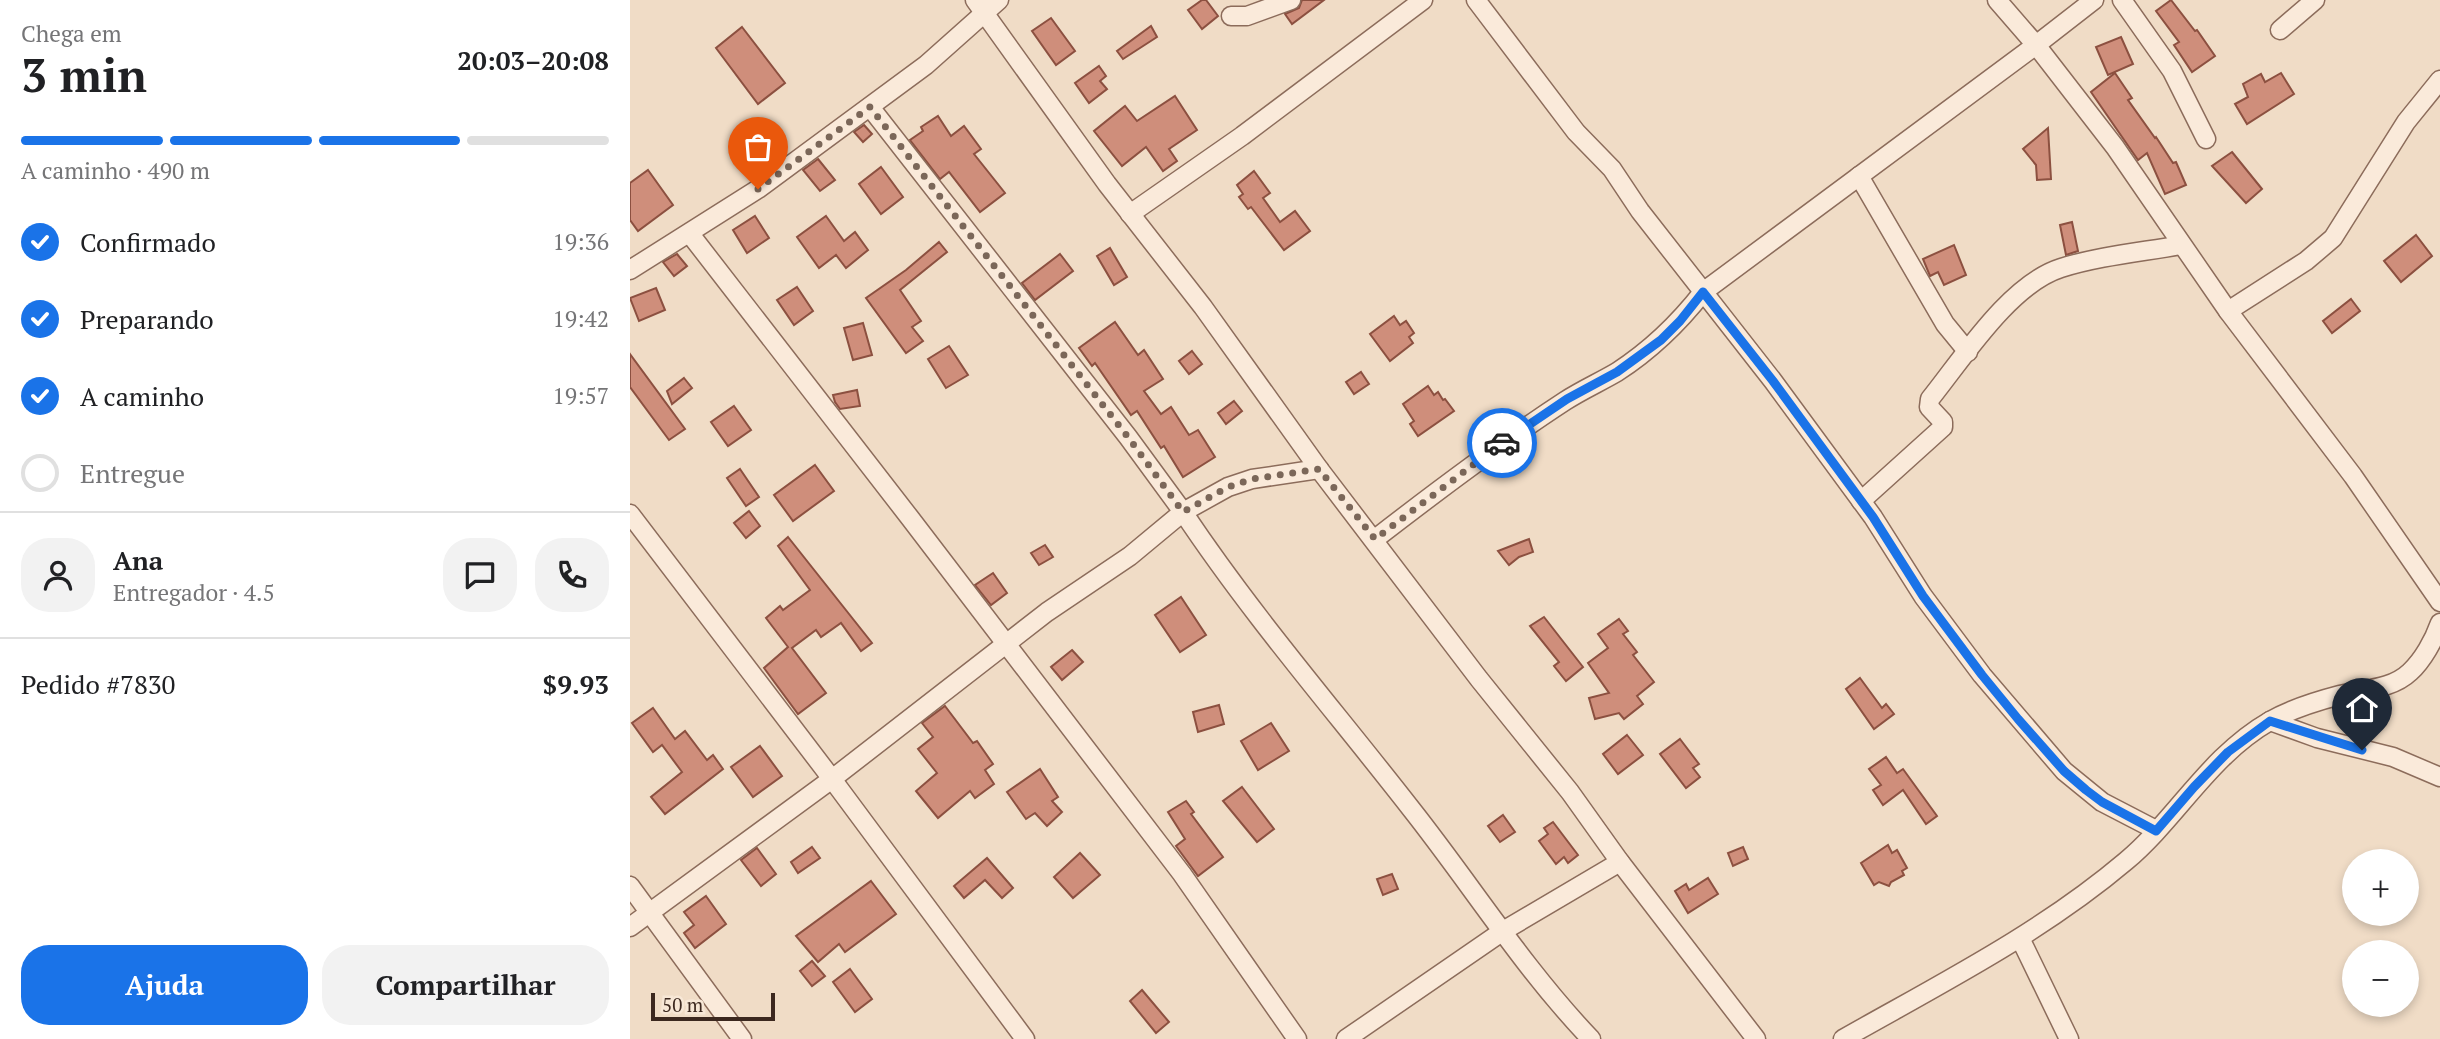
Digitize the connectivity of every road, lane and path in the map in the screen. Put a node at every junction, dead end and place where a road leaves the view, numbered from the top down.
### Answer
1 (999, 0) edge
2 (1291, 0) edge
3 (1423, 0) edge
4 (1476, 0) edge
5 (1997, 0) edge
6 (2094, 0) edge
7 (2122, 0) edge
8 (2315, 0) edge
9 (980, 7) edge
10 (1231, 16) dead end
11 (2280, 30) dead end
12 (2036, 46) junction
13 (2440, 80) edge
14 (870, 107) junction
15 (2206, 139) dead end
16 (1859, 176) junction
17 (1130, 214) junction
18 (690, 234) junction
19 (2182, 245) junction
20 (630, 270) edge
21 (1703, 292) junction
22 (2228, 311) junction
23 (1968, 352) junction
24 (1319, 469) junction
25 (1861, 501) junction
26 (1183, 512) junction
27 (630, 514) edge
28 (1375, 539) junction
29 (2440, 602) edge
30 (2440, 623) edge
31 (1006, 645) junction
32 (2270, 721) junction
33 (2440, 777) edge
34 (832, 779) junction
35 (2156, 831) junction
36 (1620, 862) junction
37 (630, 886) edge
38 (650, 912) junction
39 (630, 927) edge
40 (1503, 931) junction
41 (2020, 938) junction
42 (742, 1039) edge
43 (1025, 1039) edge
44 (1297, 1039) edge
45 (1346, 1039) edge
46 (1591, 1039) edge
47 (1756, 1039) edge
48 (1843, 1039) edge
49 (2068, 1039) edge

1 - 9 street
2 - 10 street
3 - 17 street
4 - 21 street
5 - 12 street
6 - 12 street
7 - 15 street
8 - 11 street
9 - 14 street
9 - 17 street
12 - 16 street
12 - 19 street
13 - 22 street
14 - 18 street
14 - 26 street
16 - 21 street
16 - 23 street
17 - 24 street
18 - 20 street
18 - 31 street
19 - 22 street
19 - 23 street
21 - 25 street
21 - 28 street
22 - 29 street
23 - 25 street
24 - 26 street
24 - 28 street
25 - 35 street
26 - 31 street
26 - 40 street
27 - 34 street
28 - 36 street
30 - 32 street
31 - 34 street
31 - 44 street
32 - 33 street
32 - 35 street
34 - 38 street
34 - 43 street
35 - 41 street
36 - 40 street
36 - 47 street
37 - 38 street
38 - 39 street
38 - 42 street
40 - 45 street
40 - 46 street
41 - 48 street
41 - 49 street

